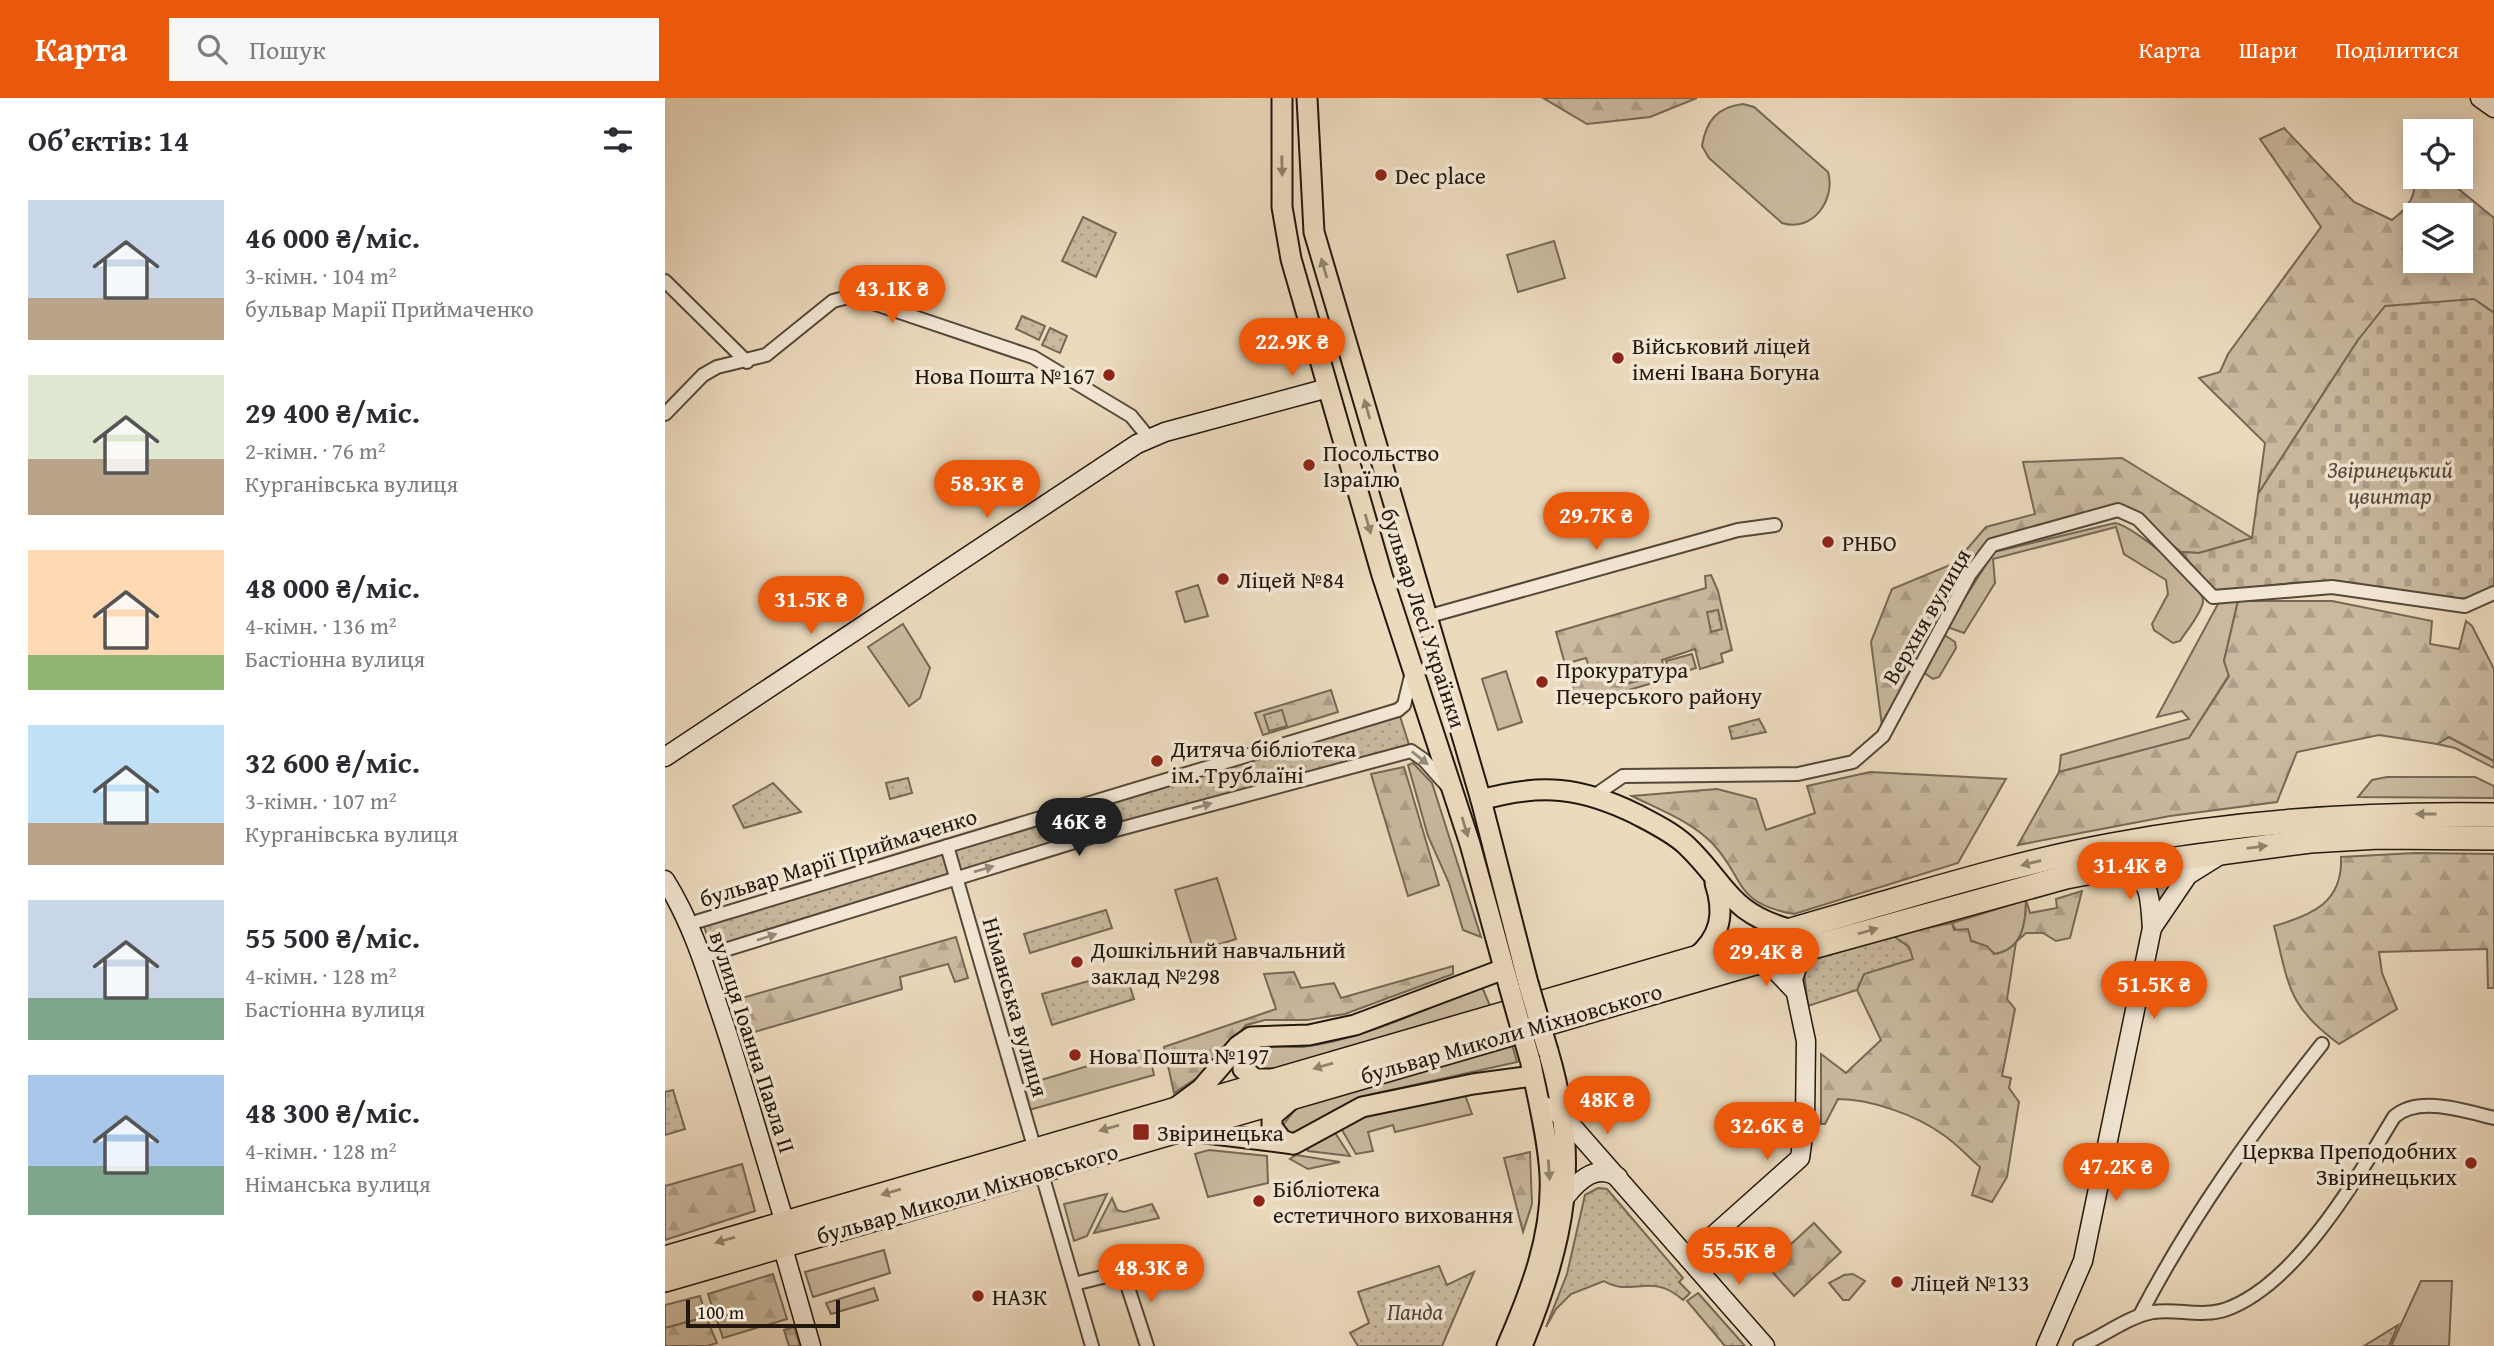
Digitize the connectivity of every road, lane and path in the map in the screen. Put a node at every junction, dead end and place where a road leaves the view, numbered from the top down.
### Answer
1 (1282, 98) edge
2 (1307, 98) edge
3 (2480, 98) edge
4 (2494, 108) edge
5 (665, 281) edge
6 (747, 362) junction
7 (1358, 380) junction
8 (1328, 388) junction
9 (665, 414) edge
10 (1149, 439) junction
11 (1775, 525) dead end
12 (2494, 593) edge
13 (1426, 617) junction
14 (1413, 669) junction
15 (665, 757) edge
16 (1454, 794) junction
17 (1594, 796) junction
18 (1481, 800) junction
19 (2494, 815) edge
20 (2494, 838) edge
21 (947, 846) junction
22 (2228, 850) junction
23 (2123, 866) junction
24 (958, 876) junction
25 (1713, 878) junction
26 (665, 880) edge
27 (689, 924) junction
28 (2152, 928) junction
29 (1514, 932) junction
30 (1494, 936) junction
31 (1798, 940) junction
32 (702, 957) junction
33 (1695, 958) junction
34 (1755, 963) junction
35 (1514, 979) junction
36 (1793, 989) junction
37 (1260, 1035) junction
38 (2322, 1044) dead end
39 (1531, 1068) junction
40 (1289, 1087) junction
41 (1539, 1103) junction
42 (1564, 1117) junction
43 (2494, 1118) edge
44 (1176, 1120) junction
45 (1294, 1144) junction
46 (1038, 1161) junction
47 (1621, 1180) junction
48 (1566, 1196) junction
49 (785, 1223) junction
50 (783, 1248) junction
51 (665, 1258) edge
52 (1688, 1258) junction
53 (665, 1280) edge
54 (1074, 1284) junction
55 (2140, 1315) junction
56 (811, 1346) edge
57 (1092, 1346) edge
58 (1147, 1346) edge
59 (1507, 1346) edge
60 (1522, 1346) edge
61 (1765, 1346) edge
62 (2046, 1346) edge
63 (2080, 1346) edge

1 -> 8 main road, бульвар Лесі Українки
7 -> 2 main road, бульвар Лесі Українки
3 - 4 street
5 - 6 street
6 - 9 street
6 - 10 street
7 - 8 main road
13 -> 7 main road, бульвар Лесі Українки
8 - 10 street
8 -> 14 main road, бульвар Лесі Українки
10 - 15 street
11 - 13 street
12 - 17 street, Верхня вулиця
13 - 18 main road, бульвар Лесі Українки
14 - 16 main road, бульвар Лесі Українки
14 - 21 street, бульвар Марії Приймаченко
24 -> 16 street
16 -> 30 main road, бульвар Лесі Українки
17 - 18 main road
17 - 25 main road
18 - 29 main road, бульвар Лесі Українки
19 -> 31 highway, бульвар Миколи Міхновського
22 -> 20 highway, бульвар Миколи Міхновського
21 - 24 street, Німанська вулиця
21 - 27 street, бульвар Марії Приймаченко
22 - 23 highway, бульвар Миколи Міхновського
22 - 28 street
23 - 28 street
31 -> 23 highway, бульвар Миколи Міхновського
32 -> 24 street
24 - 46 street, Німанська вулиця
25 - 31 main road
25 - 33 main road
26 - 27 street, вулиця Іоанна Павла II
27 - 32 street, вулиця Іоанна Павла II
28 - 62 street
29 - 30 main road
29 - 35 main road, бульвар Лесі Українки
30 - 35 main road, бульвар Лесі Українки
31 - 33 highway, бульвар Миколи Міхновського
31 - 34 highway, бульвар Миколи Міхновського
31 - 36 street
32 - 49 street, вулиця Іоанна Павла II
33 -> 40 highway, бульвар Миколи Міхновського
34 - 36 street
34 - 40 highway, бульвар Миколи Міхновського
35 - 37 main road
35 - 39 main road, bridge
35 - 42 main road, bridge
36 - 52 street
37 - 40 main road
37 - 44 main road
38 - 55 street
39 - 41 main road
39 - 45 main road
40 - 44 highway, бульвар Миколи Міхновського
40 - 45 main road
41 - 42 street
41 -> 59 main road
42 - 47 street
42 - 48 main road
43 - 55 street
44 - 45 main road
44 - 46 highway, бульвар Миколи Міхновського
46 -> 49 highway, бульвар Миколи Міхновського
46 - 50 highway, бульвар Миколи Міхновського
46 - 54 street, Німанська вулиця
47 - 48 street
47 - 52 street
48 - 60 main road
49 -> 51 highway, бульвар Миколи Міхновського
50 - 53 highway, бульвар Миколи Міхновського
50 - 56 street
52 - 61 street
54 - 57 street, Німанська вулиця
54 - 58 street
55 - 63 street

